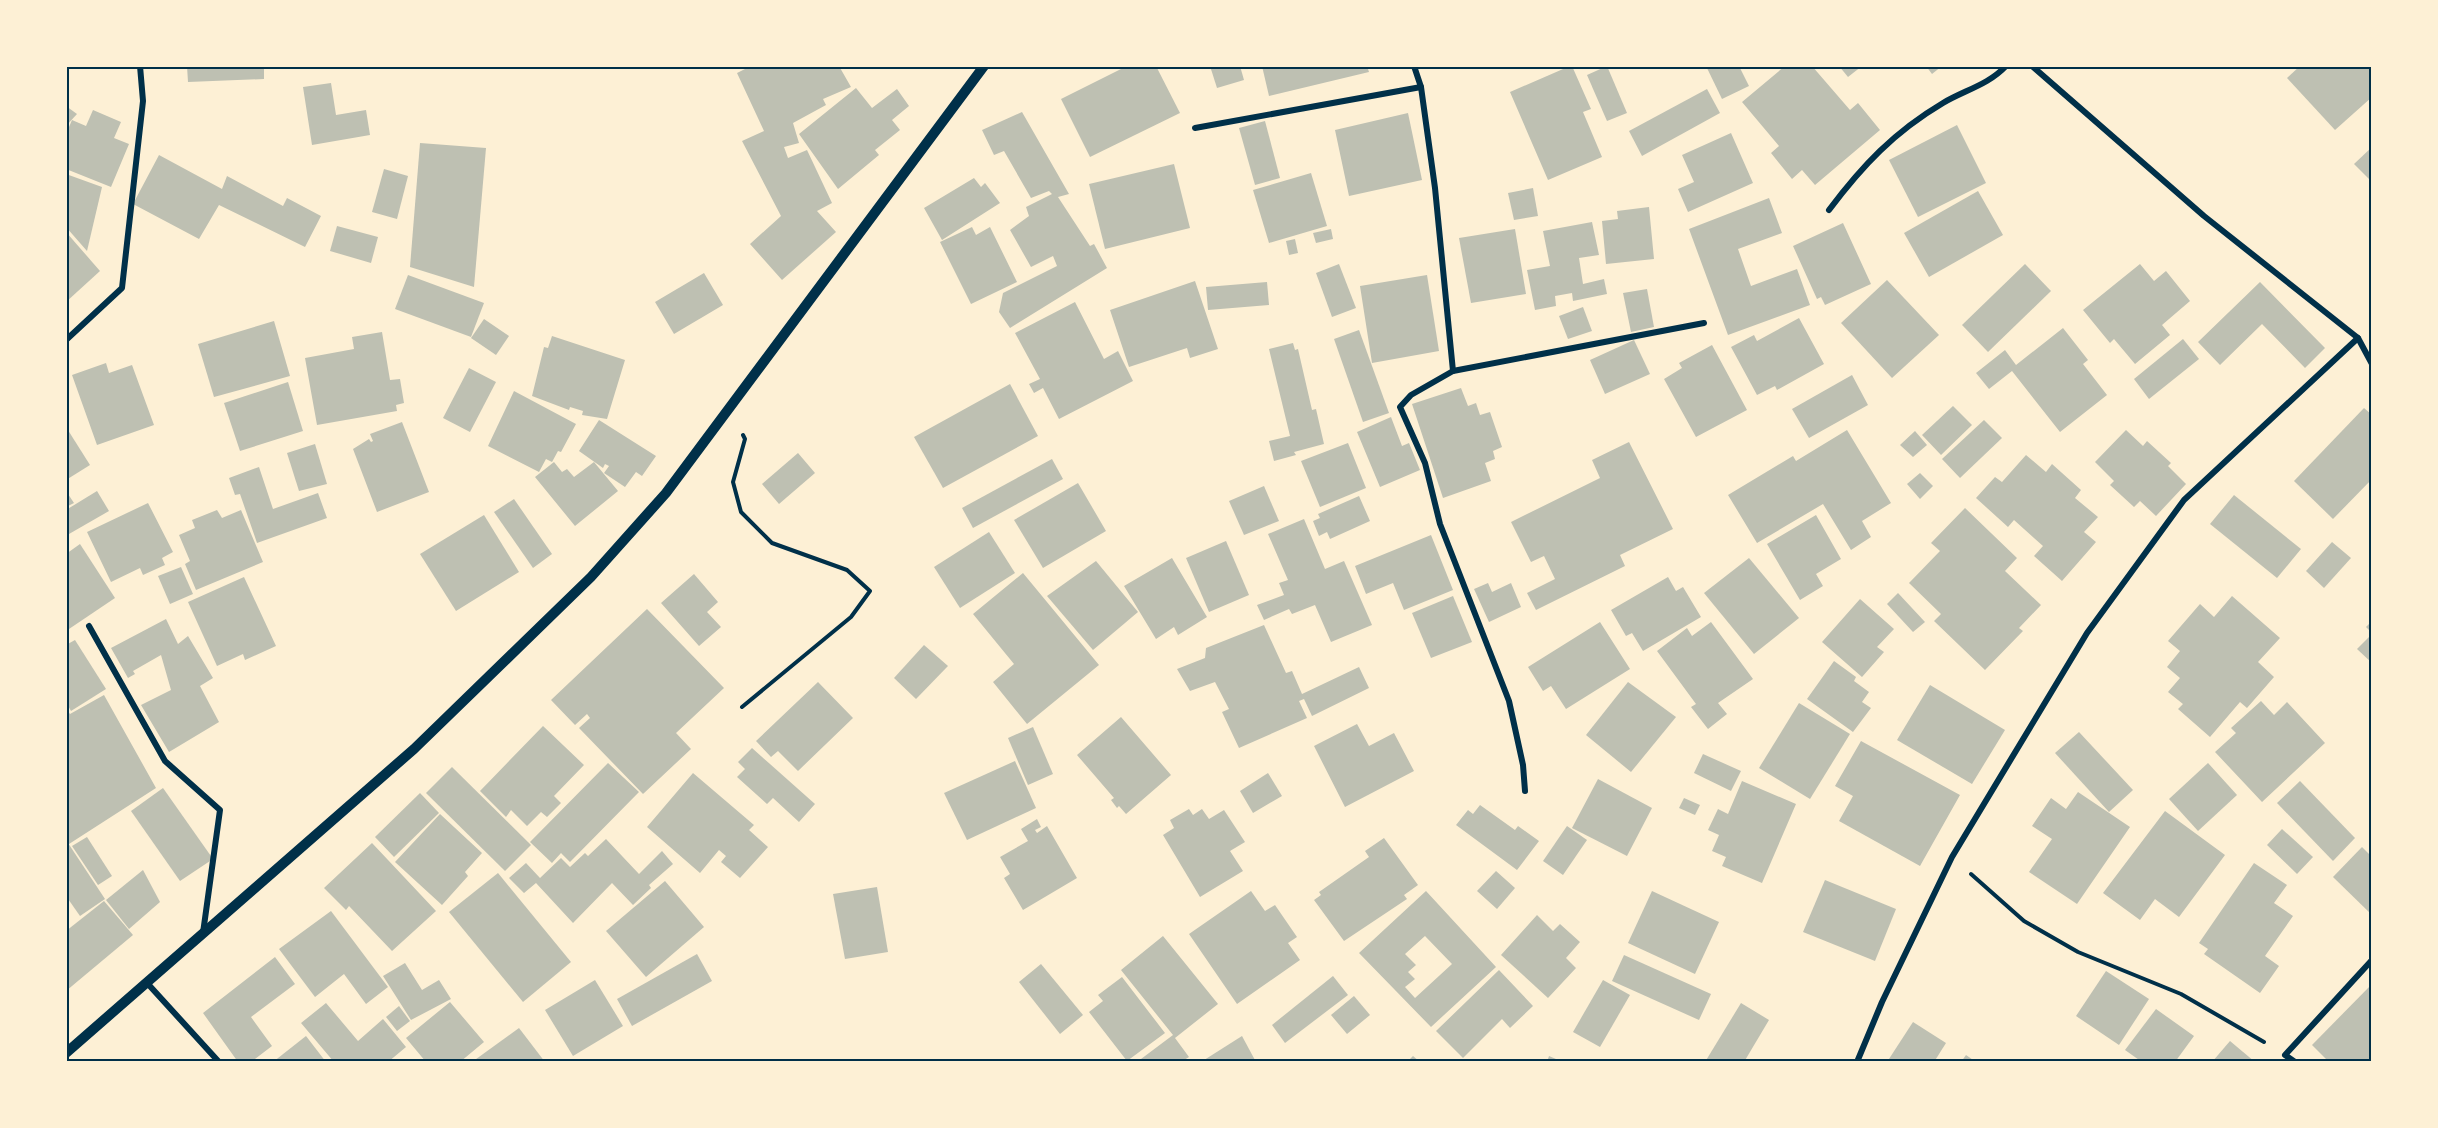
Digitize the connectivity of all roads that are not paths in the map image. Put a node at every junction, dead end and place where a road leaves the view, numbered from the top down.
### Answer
1 (140, 66) edge
2 (984, 66) edge
3 (1414, 66) edge
4 (2006, 66) edge
5 (2032, 66) edge
6 (1421, 87) junction
7 (1195, 128) dead end
8 (1829, 210) dead end
9 (1704, 323) dead end
10 (2358, 338) junction
11 (66, 340) edge
12 (2372, 364) edge
13 (1453, 371) junction
14 (89, 626) dead end
15 (1525, 791) dead end
16 (203, 933) junction
17 (2372, 960) edge
18 (148, 984) junction
19 (66, 1053) edge
20 (219, 1062) edge
21 (1857, 1062) edge
22 (2295, 1062) edge

1 - 11 street
2 - 16 street
3 - 6 street
4 - 8 street
5 - 10 street
6 - 7 street
6 - 13 street
9 - 13 street
10 - 12 street
10 - 21 street
13 - 15 street
14 - 16 street
16 - 18 street
17 - 22 street
18 - 19 street
18 - 20 street

